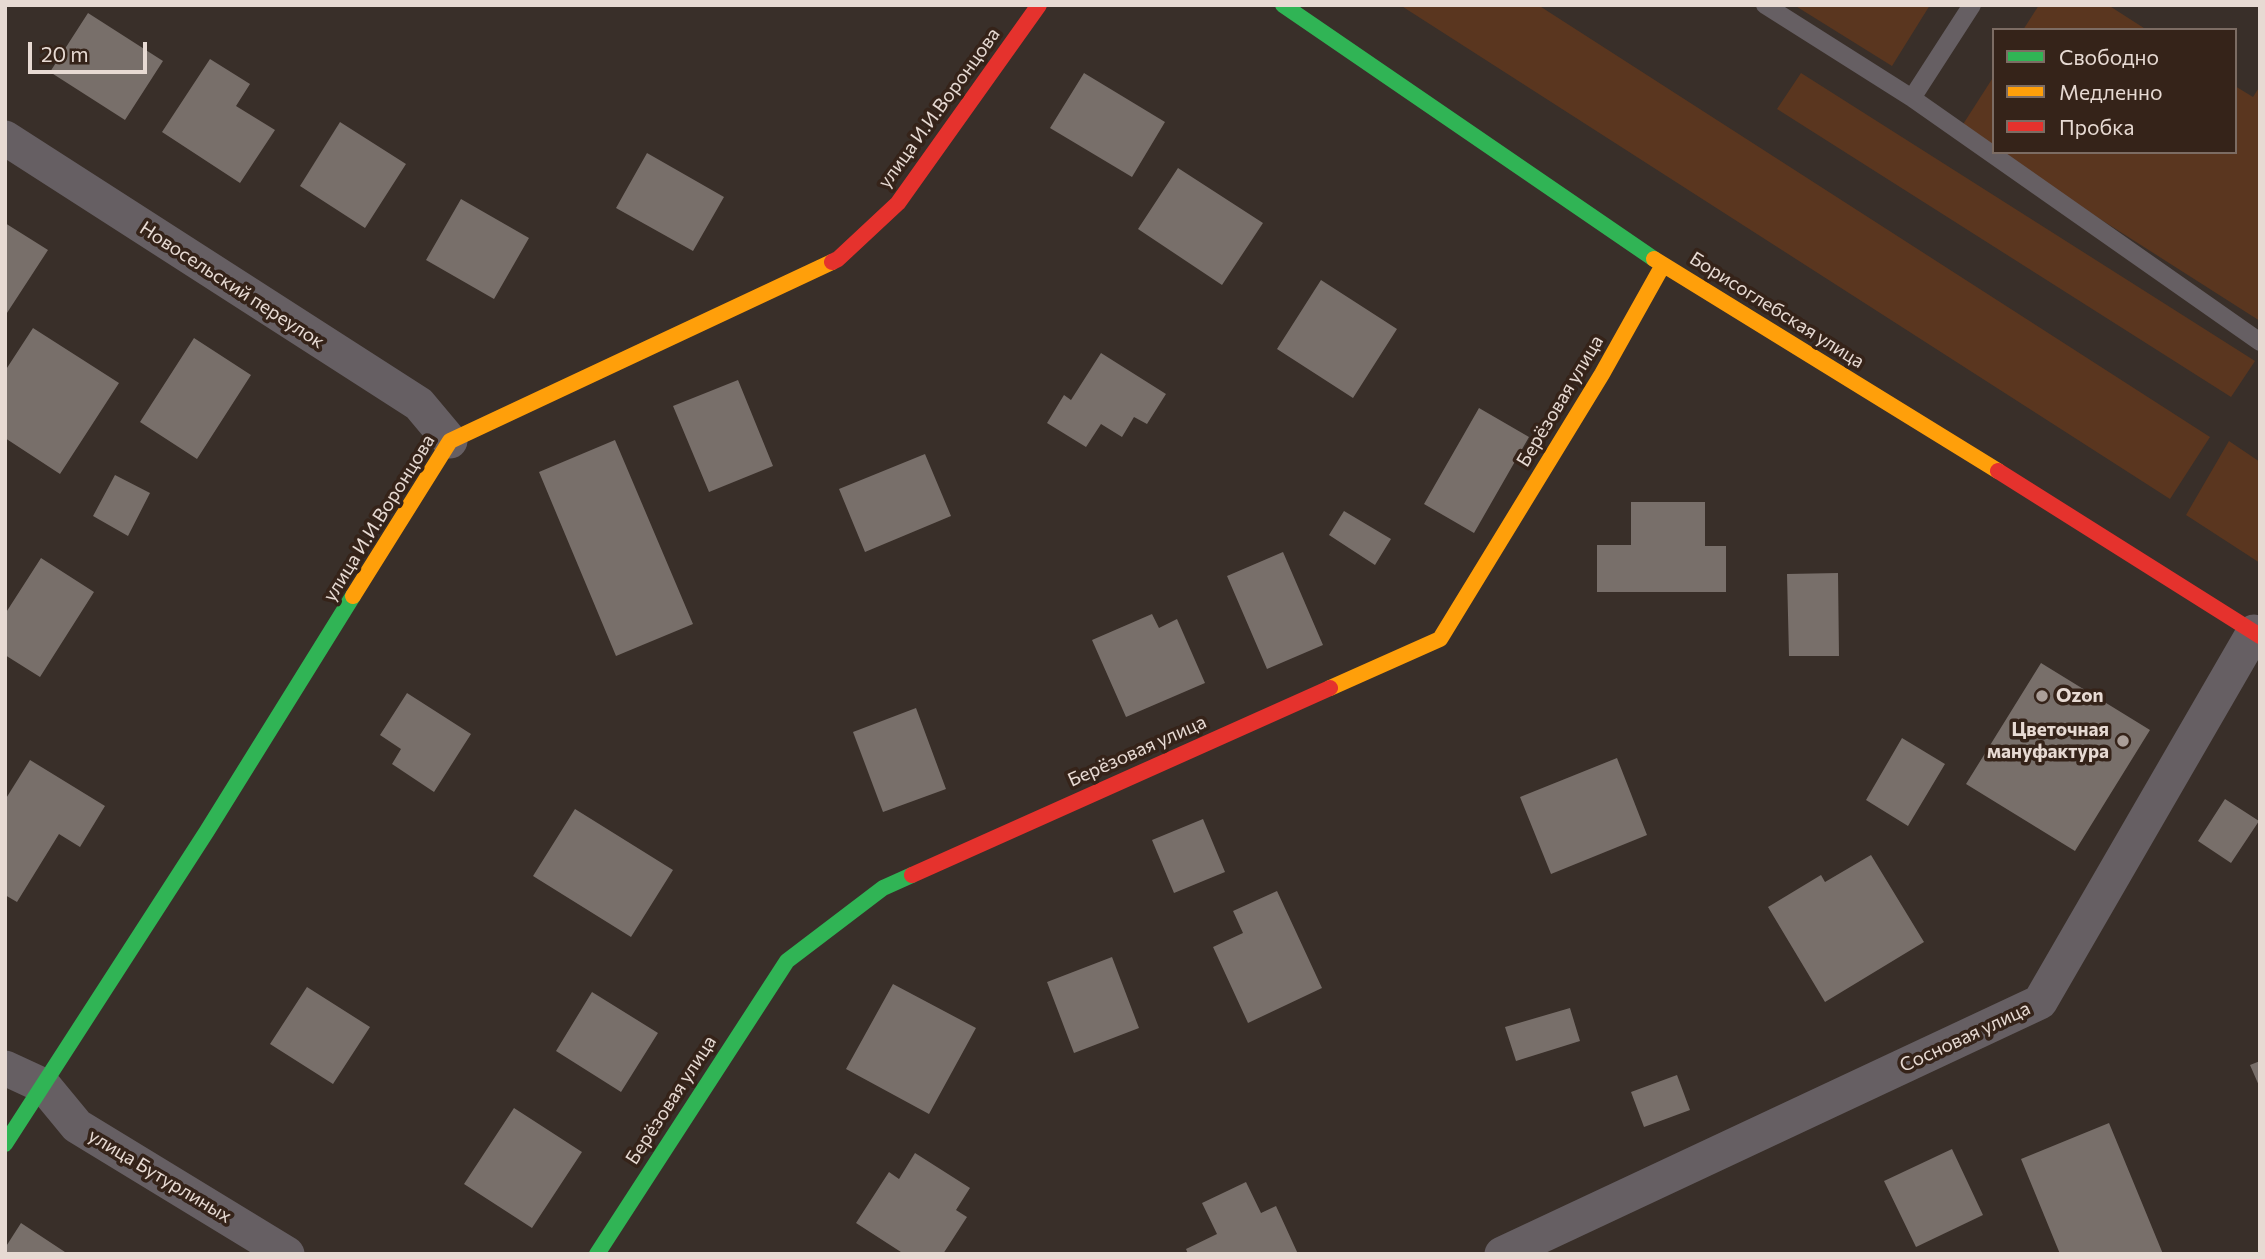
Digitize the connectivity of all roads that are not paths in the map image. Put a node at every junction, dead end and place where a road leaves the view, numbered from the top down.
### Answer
1 (1039, 5) edge
2 (1283, 5) edge
3 (1765, 5) edge
4 (1972, 5) edge
5 (1912, 98) junction
6 (5, 138) edge
7 (1663, 265) junction
8 (2260, 342) edge
9 (450, 441) junction
10 (2257, 634) edge
11 (5, 1068) edge
12 (44, 1086) junction
13 (5, 1144) edge
14 (287, 1254) edge
15 (597, 1254) edge
16 (1502, 1254) edge

1 - 9 street, улица И.И.Воронцова
2 - 7 street, Борисоглебская улица
3 - 5 lane
4 - 5 lane
5 - 8 lane
6 - 9 street, Новосельский переулок
7 - 10 street, Борисоглебская улица
7 - 15 street, Берёзовая улица
9 - 12 street, улица И.И.Воронцова
10 - 16 street, Сосновая улица
11 - 12 street, улица Бутурлиных
12 - 13 street, улица И.И.Воронцова
12 - 14 street, улица Бутурлиных

